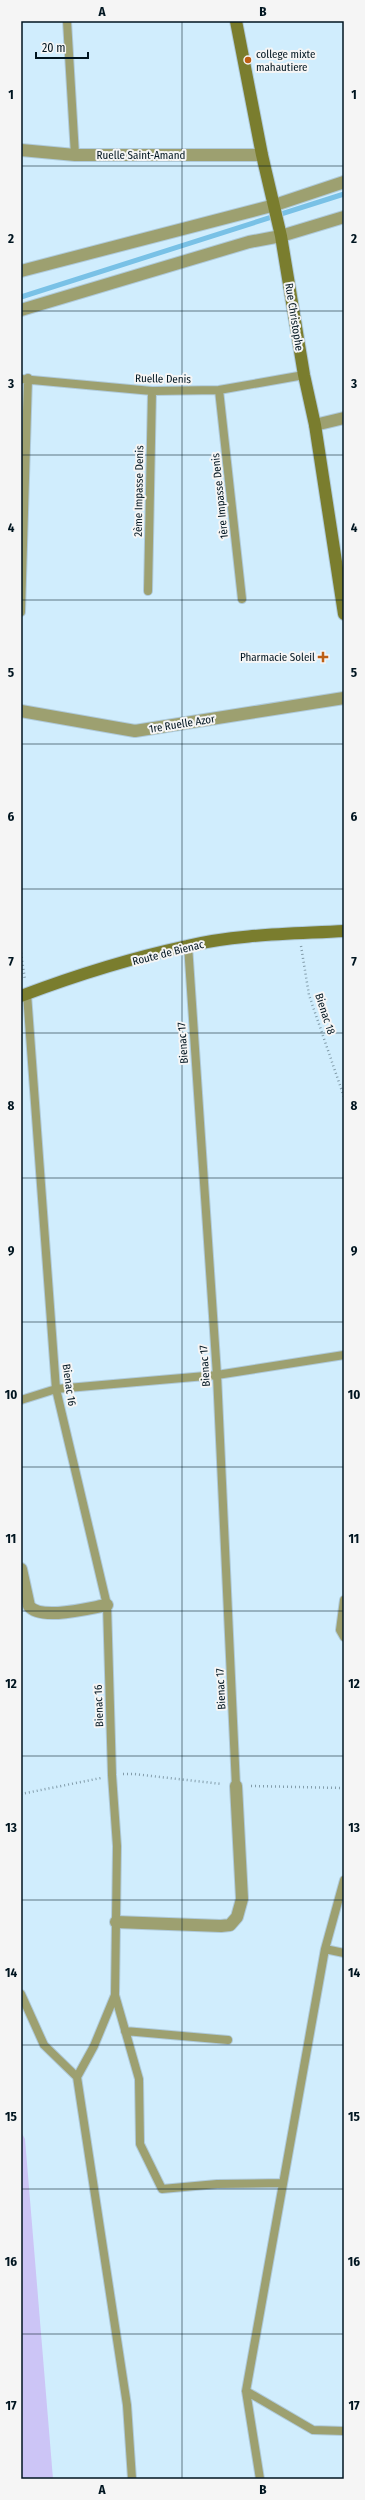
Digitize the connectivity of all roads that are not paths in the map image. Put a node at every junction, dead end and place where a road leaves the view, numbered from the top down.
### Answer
1 (67, 21) edge
2 (236, 21) edge
3 (21, 150) edge
4 (75, 155) junction
5 (262, 155) junction
6 (344, 182) edge
7 (274, 205) junction
8 (344, 217) edge
9 (281, 236) junction
10 (21, 271) edge
11 (21, 310) edge
12 (304, 375) junction
13 (24, 379) edge
14 (219, 390) junction
15 (152, 391) junction
16 (344, 418) edge
17 (315, 425) junction
18 (148, 591) dead end
19 (242, 599) dead end
20 (21, 612) edge
21 (344, 614) edge
22 (344, 698) edge
23 (21, 711) edge
24 (344, 931) edge
25 (188, 945) junction
26 (24, 995) edge
27 (344, 1355) edge
28 (217, 1375) junction
29 (56, 1389) junction
30 (21, 1400) edge
31 (21, 1569) edge
32 (344, 1600) edge
33 (107, 1605) junction
34 (344, 1637) edge
35 (236, 1786) joint
36 (344, 1880) edge
37 (116, 1922) junction
38 (325, 1949) junction
39 (344, 1953) edge
40 (21, 1994) edge
41 (115, 1995) junction
42 (125, 2030) junction
43 (228, 2040) dead end
44 (77, 2077) junction
45 (283, 2183) junction
46 (246, 2391) junction
47 (344, 2432) edge
48 (132, 2479) edge
49 (260, 2479) edge

1 - 4 lane
2 - 5 street, Rue Christophe
3 - 4 street, Ruelle Saint-Amand
4 - 5 street, Ruelle Saint-Amand
5 - 7 street, Rue Christophe
6 - 7 street
7 - 9 street, Rue Christophe
7 - 10 street
8 - 9 street
9 - 11 street
9 - 12 street, Rue Christophe
12 - 14 lane, Ruelle Denis
12 - 17 street, Rue Christophe
13 - 15 lane, Ruelle Denis
13 - 20 lane
14 - 15 lane, Ruelle Denis
14 - 19 lane, 1ère Impasse Denis
15 - 18 lane, 2ème Impasse Denis
16 - 17 street
17 - 21 street, Rue Christophe
22 - 23 street, 1re Ruelle Azor
24 - 25 street, Route de Bienac
25 - 26 street, Route de Bienac
25 - 28 lane, Bienac 17
26 - 29 lane, Bienac 16
27 - 28 lane
28 - 29 lane
28 - 35 lane, Bienac 17
29 - 30 lane
29 - 33 lane, Bienac 16
31 - 33 street
32 - 34 lane
33 - 37 lane, Bienac 16
35 - 37 street
36 - 38 lane
37 - 41 lane, Bienac 16
38 - 39 lane
38 - 45 lane
40 - 44 lane
41 - 42 lane
41 - 44 lane
42 - 43 lane
42 - 45 lane
44 - 48 lane
45 - 46 lane
46 - 47 lane
46 - 49 lane

